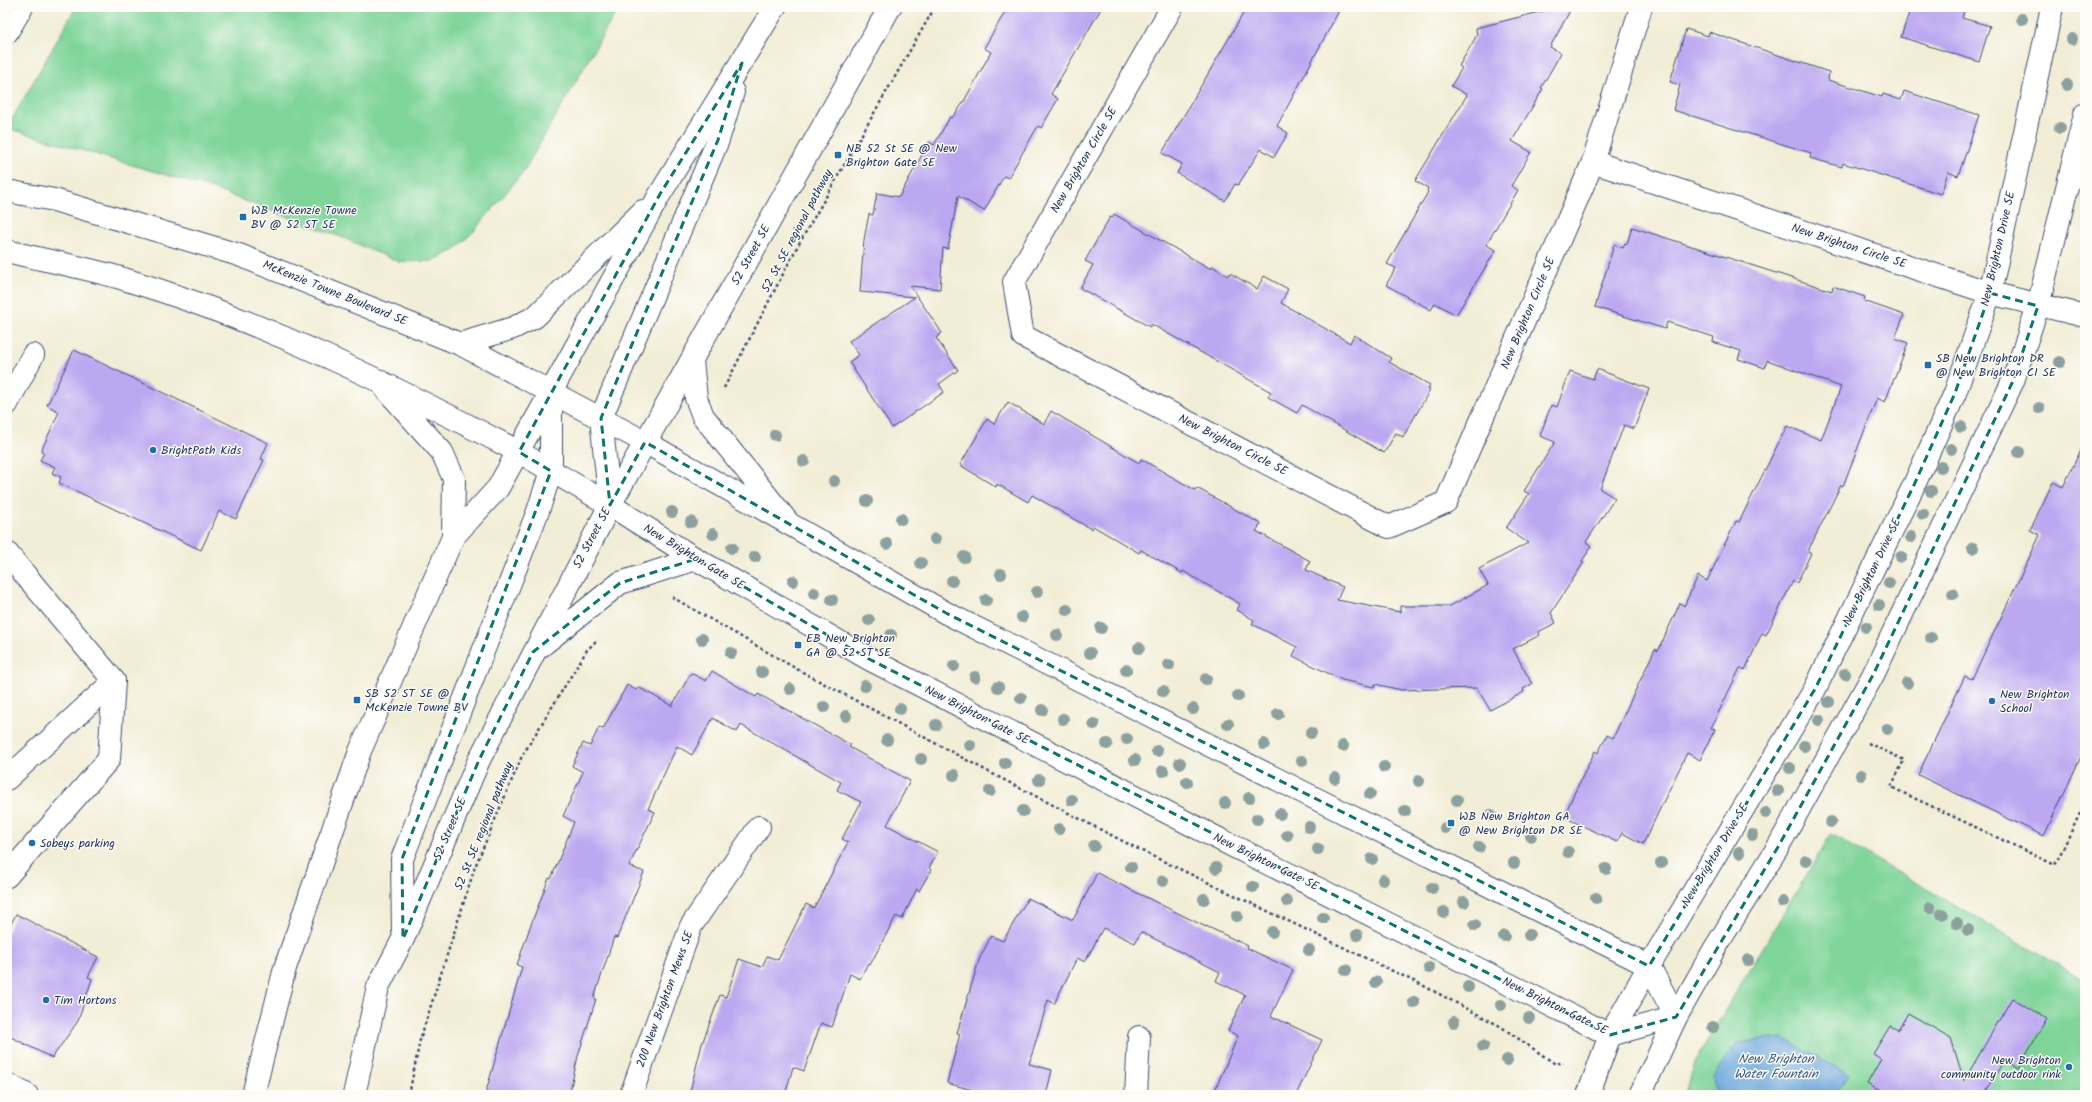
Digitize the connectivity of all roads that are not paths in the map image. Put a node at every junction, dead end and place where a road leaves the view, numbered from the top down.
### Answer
1 (22, 7) edge
2 (775, 7) edge
3 (890, 7) edge
4 (1172, 7) edge
5 (1640, 7) edge
6 (2052, 7) edge
7 (7, 32) edge
8 (742, 63) junction
9 (2085, 114) edge
10 (1593, 162) junction
11 (7, 191) edge
12 (660, 194) junction
13 (7, 251) edge
14 (1990, 293) junction
15 (2038, 306) junction
16 (2085, 316) edge
17 (460, 344) junction
18 (33, 355) dead end
19 (692, 361) junction
20 (375, 377) junction
21 (551, 391) junction
22 (7, 404) edge
23 (601, 418) junction
24 (645, 442) junction
25 (519, 452) junction
26 (551, 471) junction
27 (610, 505) junction
28 (787, 521) junction
29 (453, 537) junction
30 (7, 553) edge
31 (696, 559) junction
32 (533, 652) junction
33 (114, 681) junction
34 (7, 779) edge
35 (759, 827) dead end
36 (7, 876) edge
37 (403, 939) junction
38 (1649, 966) junction
39 (1676, 1017) junction
40 (1610, 1035) junction
41 (1139, 1037) dead end
42 (7, 1084) edge
43 (27, 1095) edge
44 (253, 1095) edge
45 (354, 1095) edge
46 (631, 1095) edge
47 (1136, 1095) edge
48 (1588, 1095) edge
49 (1640, 1095) edge

1 - 7 street
2 - 8 street
3 - 19 street, 52 Street SE
4 - 10 street, New Brighton Circle SE
5 - 10 street, New Brighton Circle SE
6 - 14 street, New Brighton Drive SE
8 - 12 street
8 - 23 street
9 - 15 street
10 - 14 street, New Brighton Circle SE
11 - 17 street, McKenzie Towne Boulevard SE
12 - 17 street
12 - 21 street
13 - 20 street
14 - 15 street, New Brighton Circle SE
14 - 38 street, New Brighton Drive SE
15 - 16 street, New Brighton Circle SE
15 - 39 street
17 - 21 street, McKenzie Towne Boulevard SE
18 - 22 street
19 - 24 street, 52 Street SE
19 - 28 street
20 - 25 street
20 - 29 street
21 - 23 street, McKenzie Towne Boulevard SE
21 - 25 street
21 - 26 street
23 - 24 street, McKenzie Towne Boulevard SE
23 - 27 street
24 - 27 street, 52 Street SE
24 - 28 street
25 - 26 street, New Brighton Gate SE
25 - 29 street
26 - 27 street, New Brighton Gate SE
26 - 37 street
27 - 31 street, New Brighton Gate SE
27 - 32 street, 52 Street SE
28 - 38 street
29 - 44 street
30 - 33 street
31 - 32 street
31 - 40 street, New Brighton Gate SE
32 - 37 street, 52 Street SE
33 - 34 street
33 - 36 street
35 - 46 street, 200 New Brighton Mews SE
37 - 45 street, 52 Street SE
38 - 39 street
38 - 40 street, New Brighton Drive SE
39 - 40 street, New Brighton Gate SE
39 - 49 street
40 - 48 street, New Brighton Drive SE
41 - 47 street
42 - 43 street

